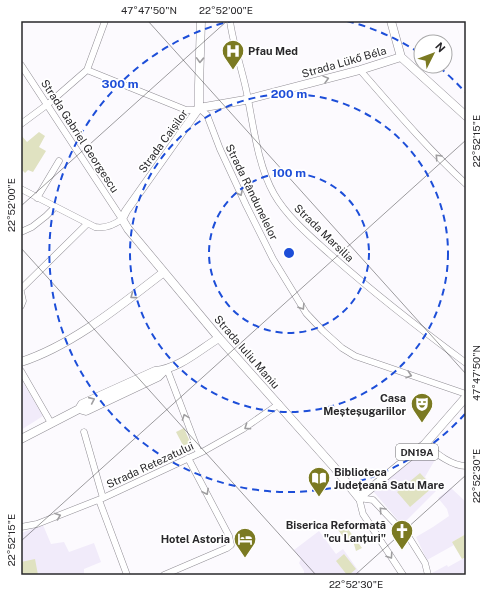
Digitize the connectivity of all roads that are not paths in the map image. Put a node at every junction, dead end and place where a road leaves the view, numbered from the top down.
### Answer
1 (105, 21) edge
2 (201, 21) edge
3 (230, 21) edge
4 (391, 21) edge
5 (401, 57) junction
6 (21, 65) edge
7 (87, 70) junction
8 (360, 70) junction
9 (248, 99) junction
10 (48, 104) junction
11 (200, 108) junction
12 (466, 116) edge
13 (21, 124) edge
14 (59, 161) dead end
15 (466, 184) edge
16 (21, 189) edge
17 (37, 198) junction
18 (55, 207) junction
19 (122, 219) junction
20 (88, 224) junction
21 (21, 232) edge
22 (164, 272) junction
23 (21, 291) edge
24 (21, 306) edge
25 (219, 338) junction
26 (21, 362) edge
27 (466, 363) edge
28 (166, 370) junction
29 (21, 371) edge
30 (466, 396) edge
31 (278, 404) junction
32 (51, 423) junction
33 (84, 432) dead end
34 (21, 439) edge
35 (425, 444) junction
36 (199, 453) junction
37 (188, 458) junction
38 (466, 466) edge
39 (359, 498) junction
40 (101, 499) junction
41 (21, 527) edge
42 (127, 575) edge
43 (164, 575) edge
44 (403, 575) edge
45 (428, 575) edge

1 - 7 street
2 -> 11 main road, Strada Caișilor
3 - 9 street, Strada Marsilia
4 - 5 main road
5 - 8 main road, Strada Lükő Béla
5 - 12 main road
6 - 10 street, Strada Gabriel Georgescu
7 - 10 street
7 - 11 street
9 -> 8 main road, Strada Lükő Béla
15 -> 8 street
9 - 11 main road, Strada Lükő Béla
9 - 27 street, Strada Marsilia
10 - 13 street
10 - 19 street, Strada Gabriel Georgescu
11 - 19 main road, Strada Caișilor
11 -> 30 street, Strada Rândunelelor
14 - 17 street
16 - 17 street
17 - 18 street
18 - 20 street
18 - 21 street
19 - 20 street
19 - 22 main road, Strada Iuliu Maniu
20 - 23 street
22 - 25 main road, Strada Iuliu Maniu
22 -> 26 main road
23 - 24 street
25 - 28 main road
25 - 31 main road, Strada Iuliu Maniu
32 -> 28 main road
36 -> 28 street
29 - 32 street
30 - 35 main road, DN19A
31 -> 36 street, Strada Retezatului
31 - 39 main road, Strada Iuliu Maniu
32 - 34 main road
33 - 40 street
35 - 38 street
35 - 39 main road, DN19A
36 - 37 street, Strada Retezatului
37 - 40 street, Strada Retezatului
37 -> 43 street
39 -> 44 street
45 -> 39 street
41 -> 40 street, Strada Retezatului
40 - 42 street

